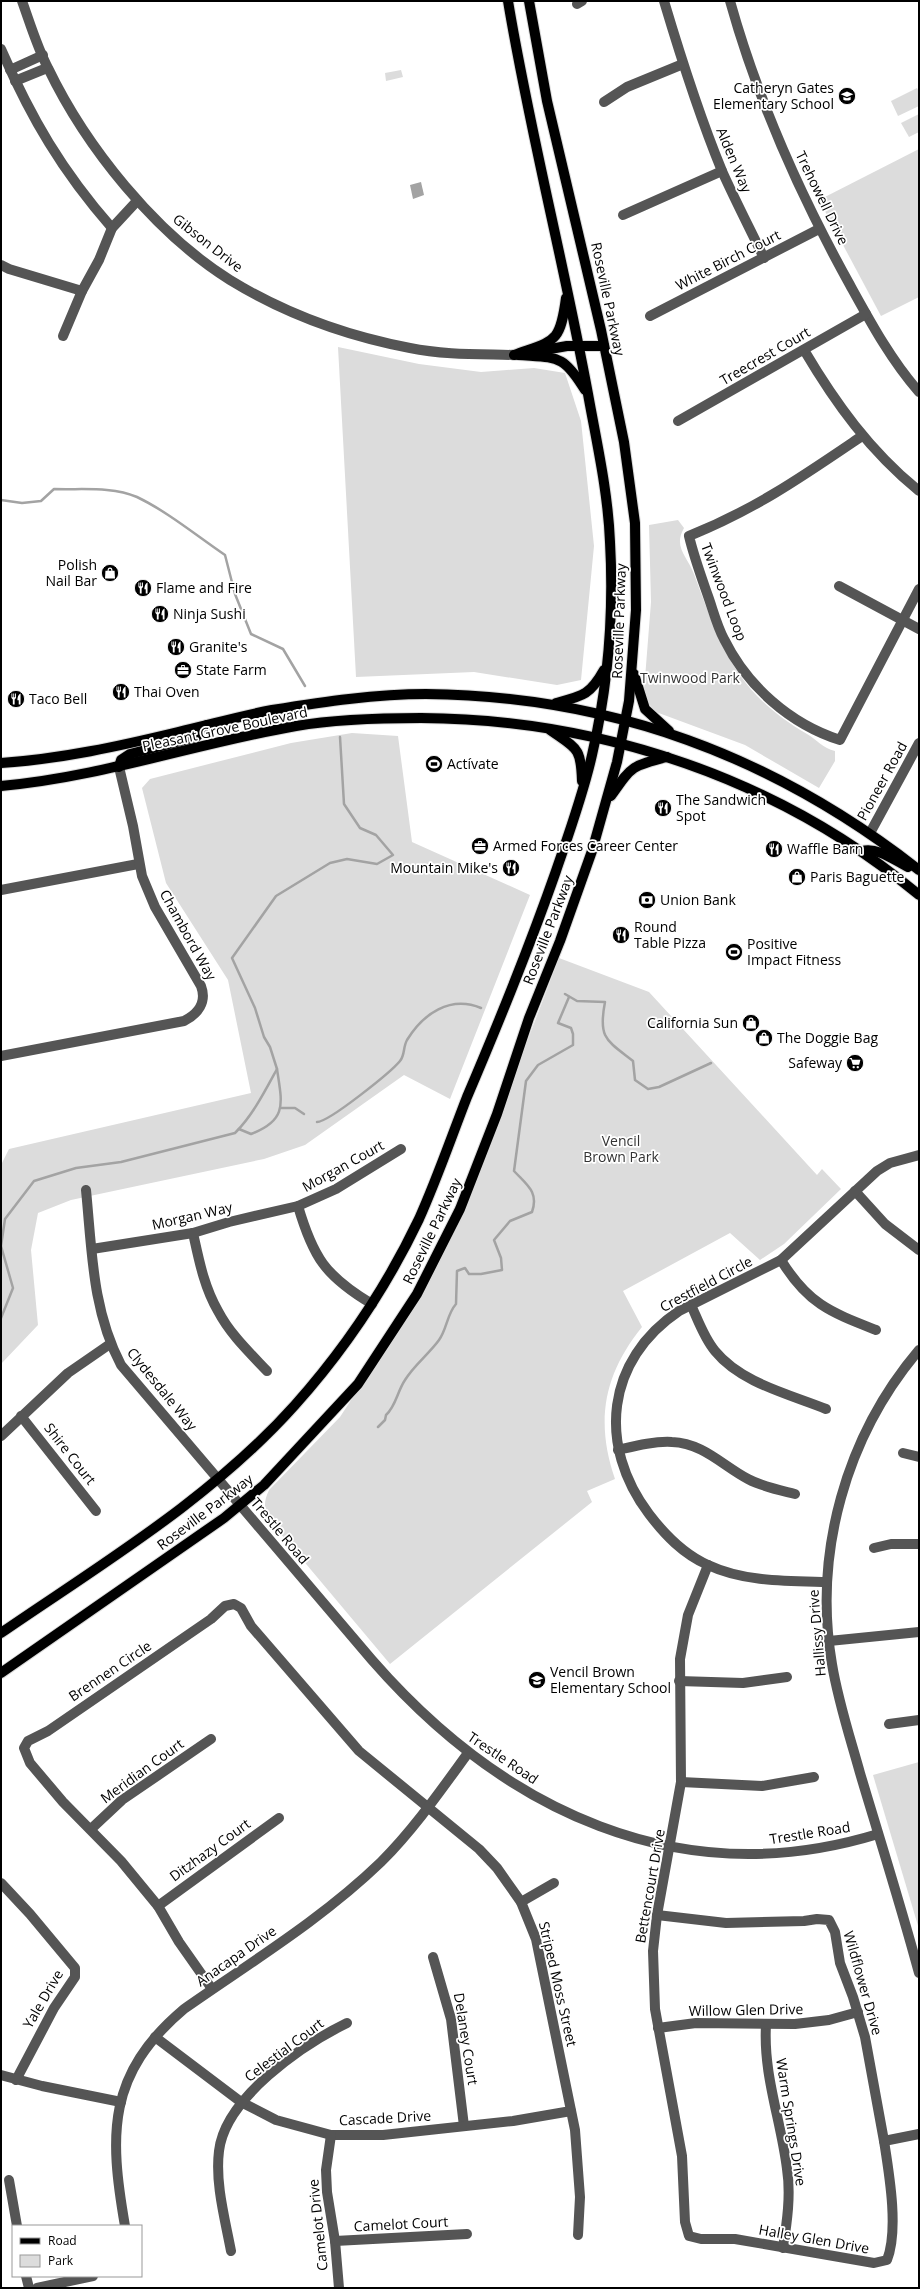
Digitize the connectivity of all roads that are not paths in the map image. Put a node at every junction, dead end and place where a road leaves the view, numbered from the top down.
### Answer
1 (22, 1) edge
2 (508, 1) edge
3 (529, 1) edge
4 (664, 1) edge
5 (730, 1) edge
6 (1, 49) edge
7 (43, 55) junction
8 (683, 64) junction
9 (47, 68) junction
10 (10, 70) junction
11 (15, 82) junction
12 (604, 102) dead end
13 (722, 171) junction
14 (137, 201) junction
15 (623, 214) dead end
16 (112, 228) junction
17 (819, 229) junction
18 (764, 258) junction
19 (1, 265) edge
20 (82, 291) junction
21 (567, 291) junction
22 (866, 314) junction
23 (650, 316) dead end
24 (63, 336) dead end
25 (580, 346) junction
26 (604, 346) junction
27 (804, 350) junction
28 (514, 355) junction
29 (919, 392) edge
30 (588, 395) junction
31 (678, 421) dead end
32 (862, 436) junction
33 (919, 491) edge
34 (839, 586) dead end
35 (919, 589) edge
36 (903, 620) junction
37 (919, 628) edge
38 (607, 664) junction
39 (633, 667) junction
40 (552, 704) junction
41 (601, 714) junction
42 (626, 721) junction
43 (207, 725) junction
44 (547, 727) junction
45 (672, 733) junction
46 (596, 737) junction
47 (622, 743) junction
48 (919, 743) edge
49 (668, 757) junction
50 (1, 763) edge
51 (119, 767) junction
52 (1, 786) edge
53 (582, 795) junction
54 (606, 803) junction
55 (870, 833) junction
56 (862, 851) junction
57 (138, 864) junction
58 (919, 871) edge
59 (1, 890) edge
60 (919, 895) edge
61 (1, 1056) edge
62 (401, 1149) dead end
63 (919, 1155) edge
64 (86, 1190) dead end
65 (855, 1191) junction
66 (298, 1206) junction
67 (193, 1233) junction
68 (92, 1249) junction
69 (919, 1250) edge
70 (781, 1260) junction
71 (372, 1304) junction
72 (691, 1305) junction
73 (876, 1330) dead end
74 (110, 1344) junction
75 (919, 1350) edge
76 (266, 1370) dead end
77 (826, 1409) dead end
78 (21, 1416) junction
79 (1, 1436) edge
80 (618, 1450) junction
81 (903, 1452) dead end
82 (919, 1457) edge
83 (218, 1479) junction
84 (795, 1494) dead end
85 (239, 1505) junction
86 (96, 1511) dead end
87 (919, 1544) edge
88 (874, 1548) dead end
89 (708, 1565) junction
90 (827, 1582) junction
91 (919, 1632) edge
92 (1, 1633) edge
93 (829, 1641) junction
94 (1, 1673) edge
95 (787, 1677) dead end
96 (679, 1681) junction
97 (919, 1720) edge
98 (889, 1724) dead end
99 (211, 1739) dead end
100 (468, 1753) junction
101 (814, 1777) dead end
102 (681, 1782) junction
103 (427, 1807) junction
104 (279, 1818) dead end
105 (91, 1830) junction
106 (878, 1834) junction
107 (670, 1847) junction
108 (1, 1883) edge
109 (554, 1883) dead end
110 (521, 1902) junction
111 (158, 1906) junction
112 (657, 1915) junction
113 (433, 1957) dead end
114 (919, 1973) edge
115 (212, 1989) junction
116 (858, 2012) junction
117 (347, 2023) dead end
118 (766, 2025) junction
119 (658, 2028) junction
120 (156, 2037) junction
121 (1, 2075) edge
122 (16, 2080) junction
123 (121, 2102) junction
124 (240, 2102) junction
125 (571, 2111) junction
126 (464, 2126) junction
127 (919, 2134) edge
128 (330, 2135) junction
129 (884, 2141) junction
130 (9, 2180) dead end
131 (17, 2225) edge
132 (125, 2225) edge
133 (467, 2234) dead end
134 (578, 2235) dead end
135 (689, 2236) joint
136 (335, 2241) junction
137 (783, 2248) junction
138 (231, 2251) dead end
139 (26, 2277) edge
140 (88, 2277) edge
141 (29, 2288) edge
142 (37, 2288) edge
143 (339, 2288) edge

1 - 7 street, Gibson Drive
2 - 21 main road, Roseville Parkway
3 - 26 main road, Roseville Parkway
4 - 8 street, Alden Way
5 - 17 street, Trehowell Drive
6 - 10 street
7 - 9 street, Gibson Drive
7 - 10 street
8 - 12 street
8 - 13 street, Alden Way
9 - 11 street
9 - 14 street, Gibson Drive
10 - 11 street
11 - 16 street
13 - 15 street
13 - 18 street, Alden Way
14 - 16 street
14 - 28 street, Gibson Drive
16 - 20 street
17 - 18 street, White Birch Court
17 - 22 street, Trehowell Drive
18 - 23 street, White Birch Court
19 - 20 street
20 - 24 street
21 - 25 main road, Roseville Parkway
21 - 28 main road
22 - 27 street, Treecrest Court
22 - 29 street, Trehowell Drive
25 - 26 main road
25 - 28 main road
25 - 30 main road, Roseville Parkway
26 - 39 main road, Roseville Parkway
27 - 31 street, Treecrest Court
27 - 32 street
28 - 30 main road
30 - 38 main road, Roseville Parkway
32 - 33 street
32 - 36 street, Twinwood Loop
34 - 36 street
35 - 36 street
36 - 37 street
38 - 40 main road
38 - 41 main road, Roseville Parkway
39 - 42 main road, Roseville Parkway
39 - 45 main road
40 - 41 main road, Pleasant Grove Boulevard
40 - 43 main road, Pleasant Grove Boulevard
41 - 42 main road, Pleasant Grove Boulevard
41 - 46 main road, Roseville Parkway
42 - 45 main road, Pleasant Grove Boulevard
42 - 47 main road, Roseville Parkway
43 - 50 main road, Pleasant Grove Boulevard
43 - 51 main road
44 - 46 main road, Pleasant Grove Boulevard
44 - 51 main road, Pleasant Grove Boulevard
44 - 53 main road
45 - 55 main road, Pleasant Grove Boulevard
46 - 47 main road, Pleasant Grove Boulevard
46 - 53 main road, Roseville Parkway
47 - 49 main road, Pleasant Grove Boulevard
47 - 54 main road, Roseville Parkway
48 - 55 street, Pioneer Road
49 - 54 main road
49 - 56 main road, Pleasant Grove Boulevard
51 - 52 main road, Pleasant Grove Boulevard
51 - 57 street, Chambord Way
53 - 71 main road, Roseville Parkway
54 - 85 main road, Roseville Parkway
55 - 58 main road, Pleasant Grove Boulevard
56 - 58 main road
56 - 60 main road, Pleasant Grove Boulevard
57 - 59 street
57 - 61 street, Chambord Way
62 - 66 street, Morgan Court
63 - 65 street, Crestfield Circle
64 - 68 street, Clydesdale Way
65 - 69 street
65 - 70 street, Crestfield Circle
66 - 67 street, Morgan Way
66 - 71 street
67 - 68 street, Morgan Way
67 - 76 street
68 - 74 street, Clydesdale Way
70 - 72 street, Crestfield Circle
70 - 73 street
71 - 83 main road, Roseville Parkway
72 - 77 street
72 - 80 street, Crestfield Circle
74 - 78 street
74 - 83 street, Clydesdale Way
75 - 90 street, Hallissy Drive
78 - 79 street
78 - 86 street, Shire Court
80 - 84 street
80 - 89 street, Crestfield Circle
81 - 82 street
83 - 85 street, Trestle Road
83 - 92 main road, Roseville Parkway
85 - 94 main road, Roseville Parkway
85 - 100 street, Trestle Road
87 - 88 street
89 - 90 street, Crestfield Circle
89 - 96 street, Bettencourt Drive
90 - 93 street, Hallissy Drive
91 - 93 street
93 - 106 street, Hallissy Drive
95 - 96 street
96 - 102 street, Bettencourt Drive
97 - 98 street
99 - 105 street, Meridian Court
100 - 103 street, Anacapa Drive
100 - 107 street, Trestle Road
101 - 102 street
102 - 107 street, Bettencourt Drive
103 - 105 street, Brennen Circle
103 - 110 street, Striped Moss Street
103 - 115 street, Anacapa Drive
104 - 111 street, Ditzhazy Court
105 - 111 street, Brennen Circle
106 - 107 street, Trestle Road
106 - 114 street, Hallissy Drive
107 - 112 street, Bettencourt Drive
108 - 122 street, Yale Drive
109 - 110 street
110 - 125 street, Striped Moss Street
111 - 115 street, Brennen Circle
112 - 116 street, Wildflower Drive
112 - 119 street, Bettencourt Drive
113 - 126 street, Delaney Court
115 - 120 street, Anacapa Drive
116 - 118 street, Willow Glen Drive
116 - 129 street, Wildflower Drive
117 - 124 street, Celestial Court
118 - 119 street, Willow Glen Drive
118 - 137 street, Warm Springs Drive
119 - 135 street, Bettencourt Drive
120 - 123 street, Anacapa Drive
120 - 124 street, Cascade Drive
121 - 122 street
122 - 123 street
123 - 132 street, Anacapa Drive
124 - 128 street, Cascade Drive
124 - 138 street, Celestial Court
125 - 126 street, Cascade Drive
125 - 134 street, Striped Moss Street
126 - 128 street, Cascade Drive
127 - 129 street
128 - 136 street, Camelot Drive
129 - 137 street, Halley Glen Drive
130 - 131 street
133 - 136 street, Camelot Court
135 - 137 street, Halley Glen Drive
136 - 143 street, Camelot Drive
139 - 141 street
140 - 142 street

